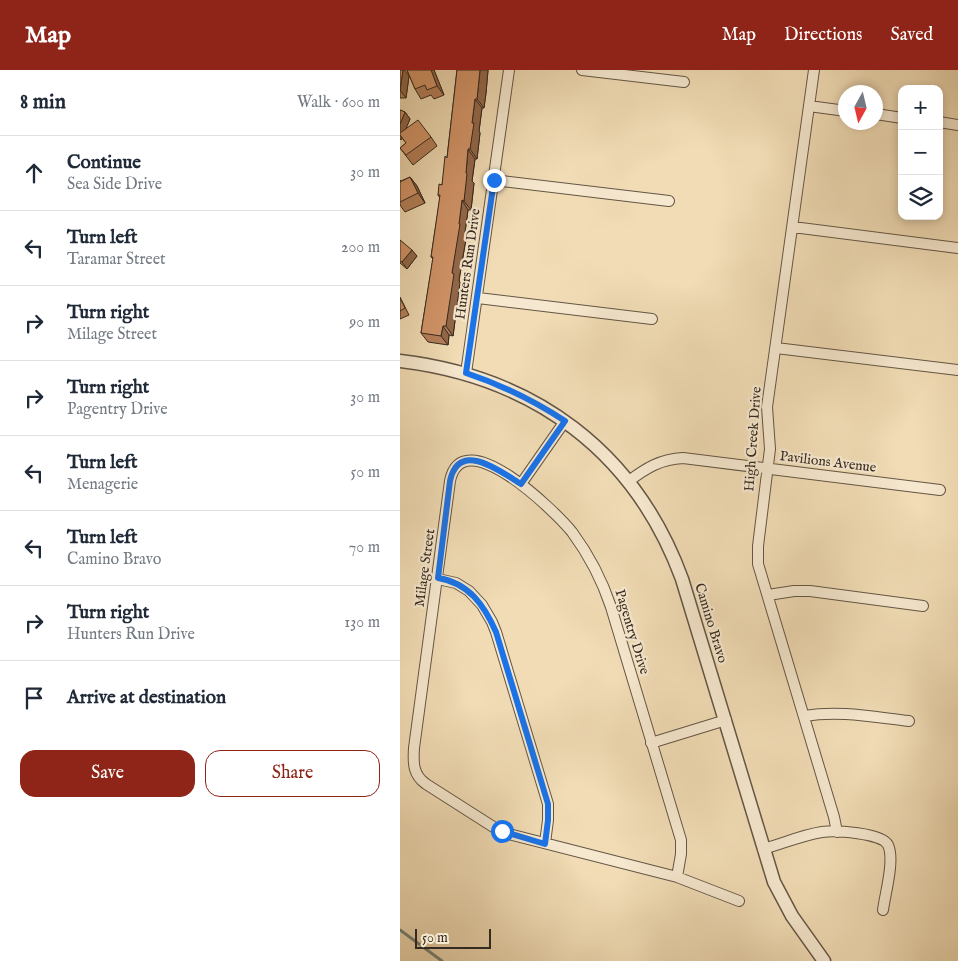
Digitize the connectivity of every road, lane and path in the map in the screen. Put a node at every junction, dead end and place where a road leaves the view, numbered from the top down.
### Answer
1 (508, 70) edge
2 (582, 70) edge
3 (814, 70) edge
4 (684, 82) dead end
5 (809, 106) junction
6 (838, 110) edge
7 (883, 115) edge
8 (898, 117) edge
9 (943, 123) edge
10 (958, 125) edge
11 (494, 180) junction
12 (668, 201) dead end
13 (792, 227) junction
14 (958, 248) edge
15 (478, 298) junction
16 (652, 319) dead end
17 (776, 348) junction
18 (400, 360) edge
19 (958, 370) edge
20 (466, 373) junction
21 (565, 421) junction
22 (462, 462) joint
23 (768, 468) junction
24 (629, 481) junction
25 (521, 484) junction
26 (940, 490) dead end
27 (438, 578) junction
28 (768, 595) junction
29 (924, 606) dead end
30 (804, 716) junction
31 (726, 720) junction
32 (909, 721) dead end
33 (651, 743) junction
34 (836, 832) junction
35 (545, 844) junction
36 (763, 849) junction
37 (677, 877) junction
38 (739, 902) dead end
39 (883, 910) dead end
40 (824, 961) edge

1 - 11 street, Hunters Run Drive
2 - 4 street
3 - 5 street, High Creek Drive
5 - 6 street
5 - 13 street, High Creek Drive
7 - 8 street
9 - 10 street
11 - 12 street
11 - 15 street, Hunters Run Drive
13 - 14 street
13 - 17 street, High Creek Drive
15 - 16 street
15 - 20 street, Hunters Run Drive
17 - 19 street
17 - 23 street, High Creek Drive
18 - 20 street, Camino Bravo
20 - 21 street, Camino Bravo
21 - 24 street, Camino Bravo
21 - 25 street
22 - 25 street, Pagentry Drive
22 - 27 street, Milage Street
23 - 24 street, Pavilions Avenue
23 - 26 street, Pavilions Avenue
23 - 28 street, High Creek Drive
24 - 31 street, Camino Bravo
25 - 33 street, Pagentry Drive
27 - 35 street
27 - 35 street, Milage Street
28 - 29 street
28 - 30 street, High Creek Drive
30 - 32 street
30 - 34 street, High Creek Drive
31 - 33 street
31 - 36 street, Camino Bravo
33 - 37 street, Pagentry Drive
34 - 36 street
34 - 39 street
35 - 37 street
36 - 40 street, Camino Bravo
37 - 38 street

